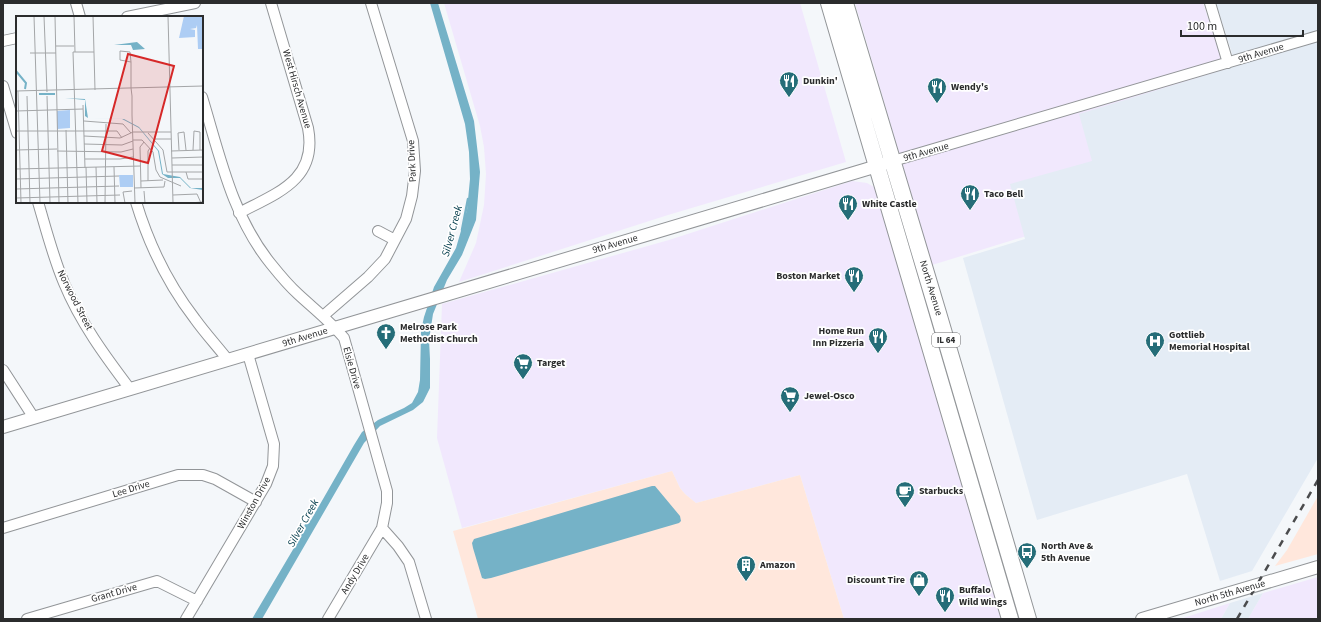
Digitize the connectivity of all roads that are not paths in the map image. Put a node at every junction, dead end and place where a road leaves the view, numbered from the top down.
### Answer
1 (76, 3) edge
2 (195, 3) edge
3 (271, 3) edge
4 (371, 3) edge
5 (829, 3) edge
6 (845, 3) edge
7 (1210, 3) edge
8 (176, 9) edge
9 (80, 16) edge
10 (133, 16) edge
11 (1318, 36) edge
12 (16, 38) edge
13 (3, 41) edge
14 (1228, 63) junction
15 (3, 86) edge
16 (203, 100) edge
17 (16, 130) edge
18 (893, 162) junction
19 (877, 166) junction
20 (38, 203) edge
21 (136, 203) edge
22 (239, 213) junction
23 (378, 231) dead end
24 (395, 240) junction
25 (323, 316) junction
26 (336, 328) junction
27 (248, 354) junction
28 (228, 360) junction
29 (3, 370) edge
30 (130, 389) junction
31 (34, 418) junction
32 (3, 427) edge
33 (256, 502) junction
34 (3, 528) edge
35 (382, 528) junction
36 (1318, 567) edge
37 (197, 601) junction
38 (1007, 614) edge
39 (1029, 615) edge
40 (27, 619) edge
41 (186, 619) edge
42 (328, 619) edge
43 (426, 619) edge
44 (1142, 619) edge

1 - 9 street
2 - 8 street
3 - 22 street, West Hirsch Avenue
4 - 24 street, Park Drive
5 - 19 main road, North Avenue / IL 64
6 - 18 main road, North Avenue / IL 64
7 - 14 street, 9th Avenue
8 - 10 street
11 - 14 street, 9th Avenue
12 - 13 street
14 - 18 street, 9th Avenue
15 - 17 street
16 - 22 street, Elsie Drive
18 - 19 street, 9th Avenue
18 - 39 main road, North Avenue / IL 64
19 - 26 street, 9th Avenue
19 - 38 main road, North Avenue / IL 64
20 - 30 street, Norwood Street
21 - 28 street
22 - 25 street, Elsie Drive
23 - 24 street
24 - 25 street, Park Drive
25 - 26 street, Elsie Drive
26 - 27 street, 9th Avenue
26 - 35 street, Elsie Drive
27 - 28 street, 9th Avenue
27 - 33 street, Winston Drive
28 - 30 street, 9th Avenue
29 - 31 street
30 - 31 street, 9th Avenue
31 - 32 street, 9th Avenue
33 - 34 street, Lee Drive
33 - 37 street, Winston Drive
35 - 42 street, Andy Drive
35 - 43 street
36 - 44 street, North 5th Avenue
37 - 40 street, Grant Drive
37 - 41 street, Winston Drive

